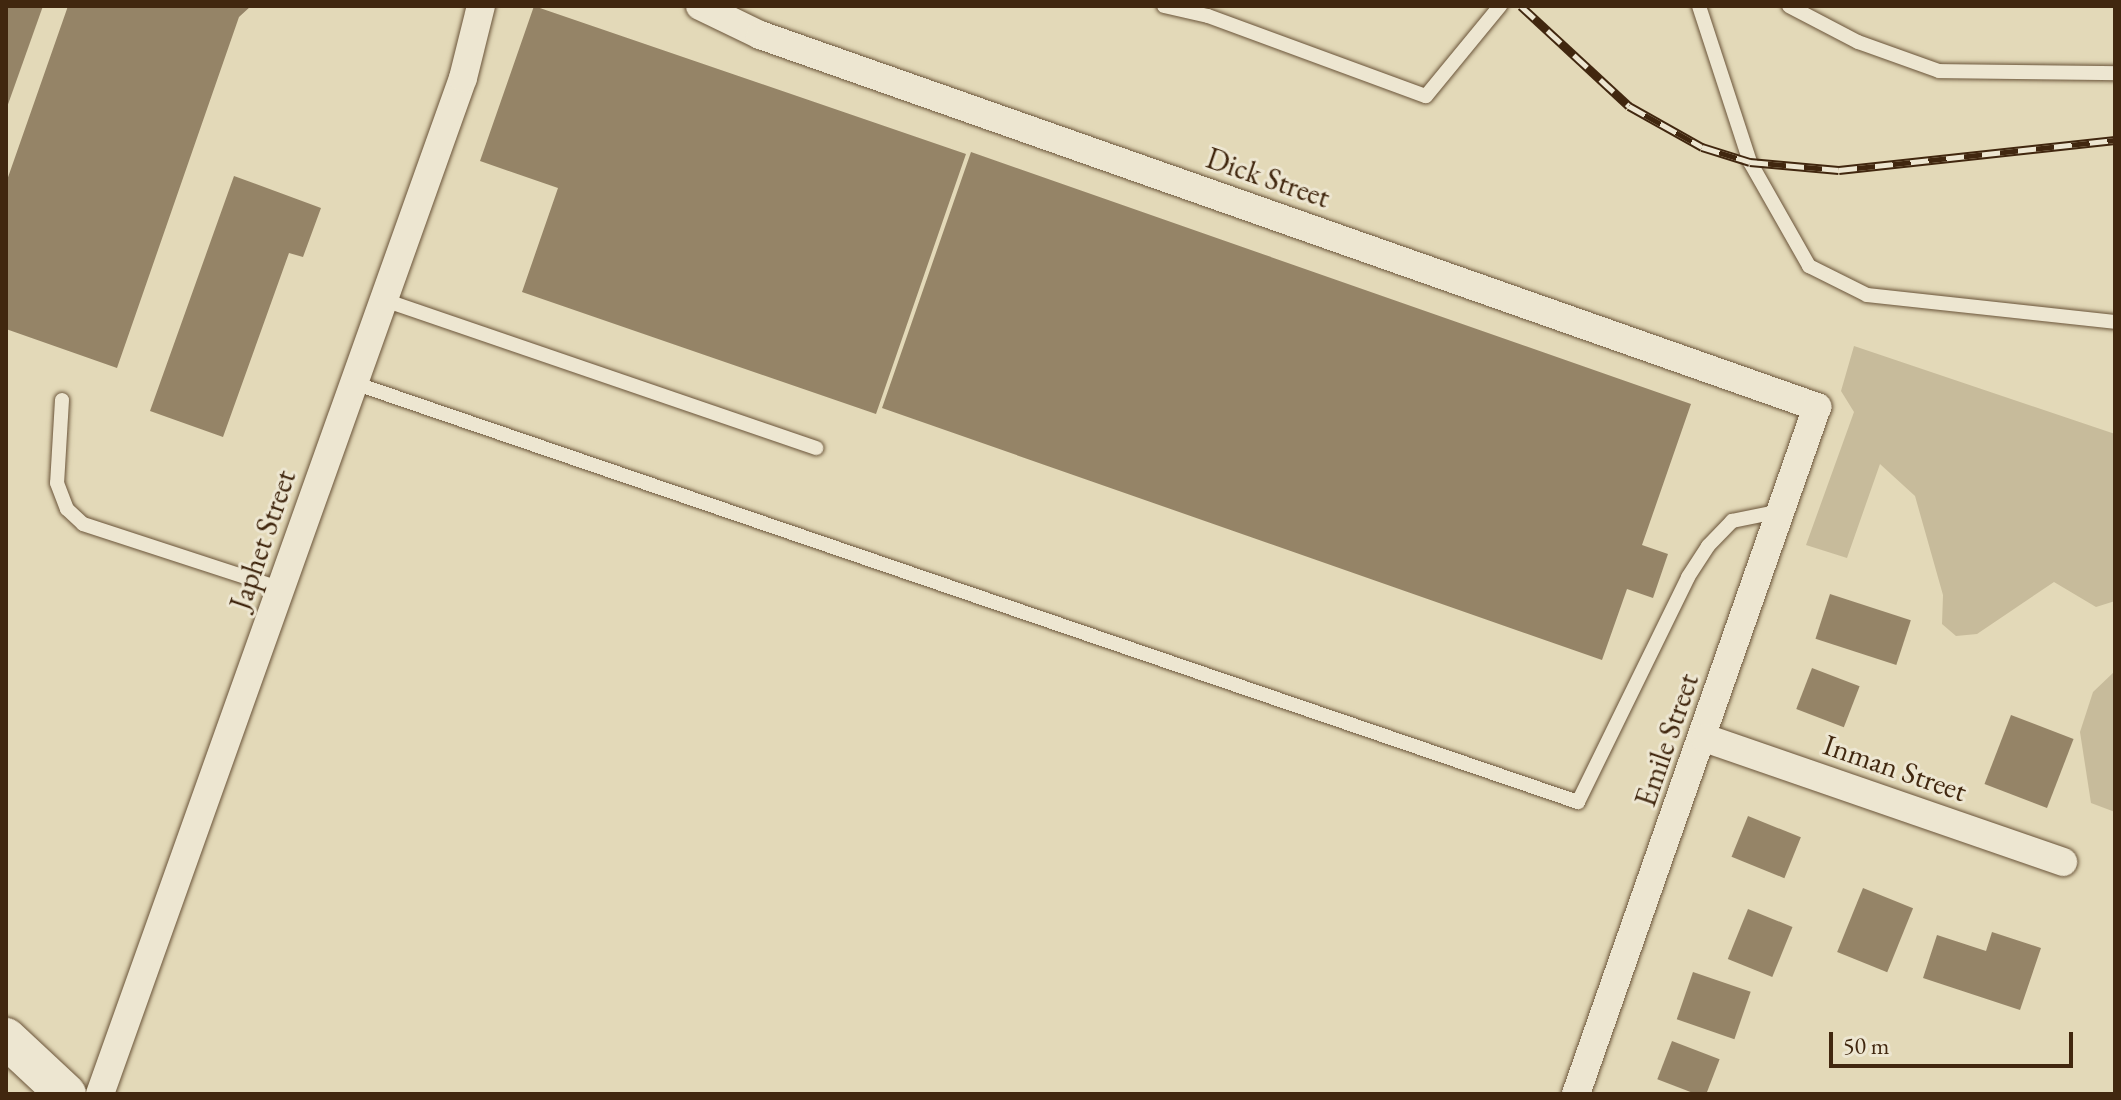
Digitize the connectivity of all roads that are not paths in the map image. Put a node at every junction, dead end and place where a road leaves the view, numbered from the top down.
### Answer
1 (481, 6) edge
2 (700, 6) edge
3 (1164, 6) edge
4 (1500, 6) edge
5 (1699, 6) edge
6 (1789, 6) edge
7 (1207, 11) edge
8 (2115, 73) edge
9 (384, 300) junction
10 (2115, 322) edge
11 (354, 383) junction
12 (62, 400) dead end
13 (1817, 407) joint
14 (816, 448) dead end
15 (1781, 510) junction
16 (282, 589) junction
17 (1705, 738) junction
18 (2063, 862) dead end
19 (6, 1038) edge
20 (66, 1094) edge
21 (100, 1094) edge
22 (1576, 1094) edge

1 - 9 street, Japhet Street
2 - 13 street, Dick Street
3 - 7 lane
4 - 7 lane
5 - 10 lane
6 - 8 lane
9 - 11 street, Japhet Street
9 - 14 lane
11 - 15 lane
11 - 16 street, Japhet Street
12 - 16 lane
13 - 15 street, Emile Street
15 - 17 street, Emile Street
16 - 21 street, Japhet Street
17 - 18 street, Inman Street
17 - 22 street, Emile Street
19 - 20 main road

